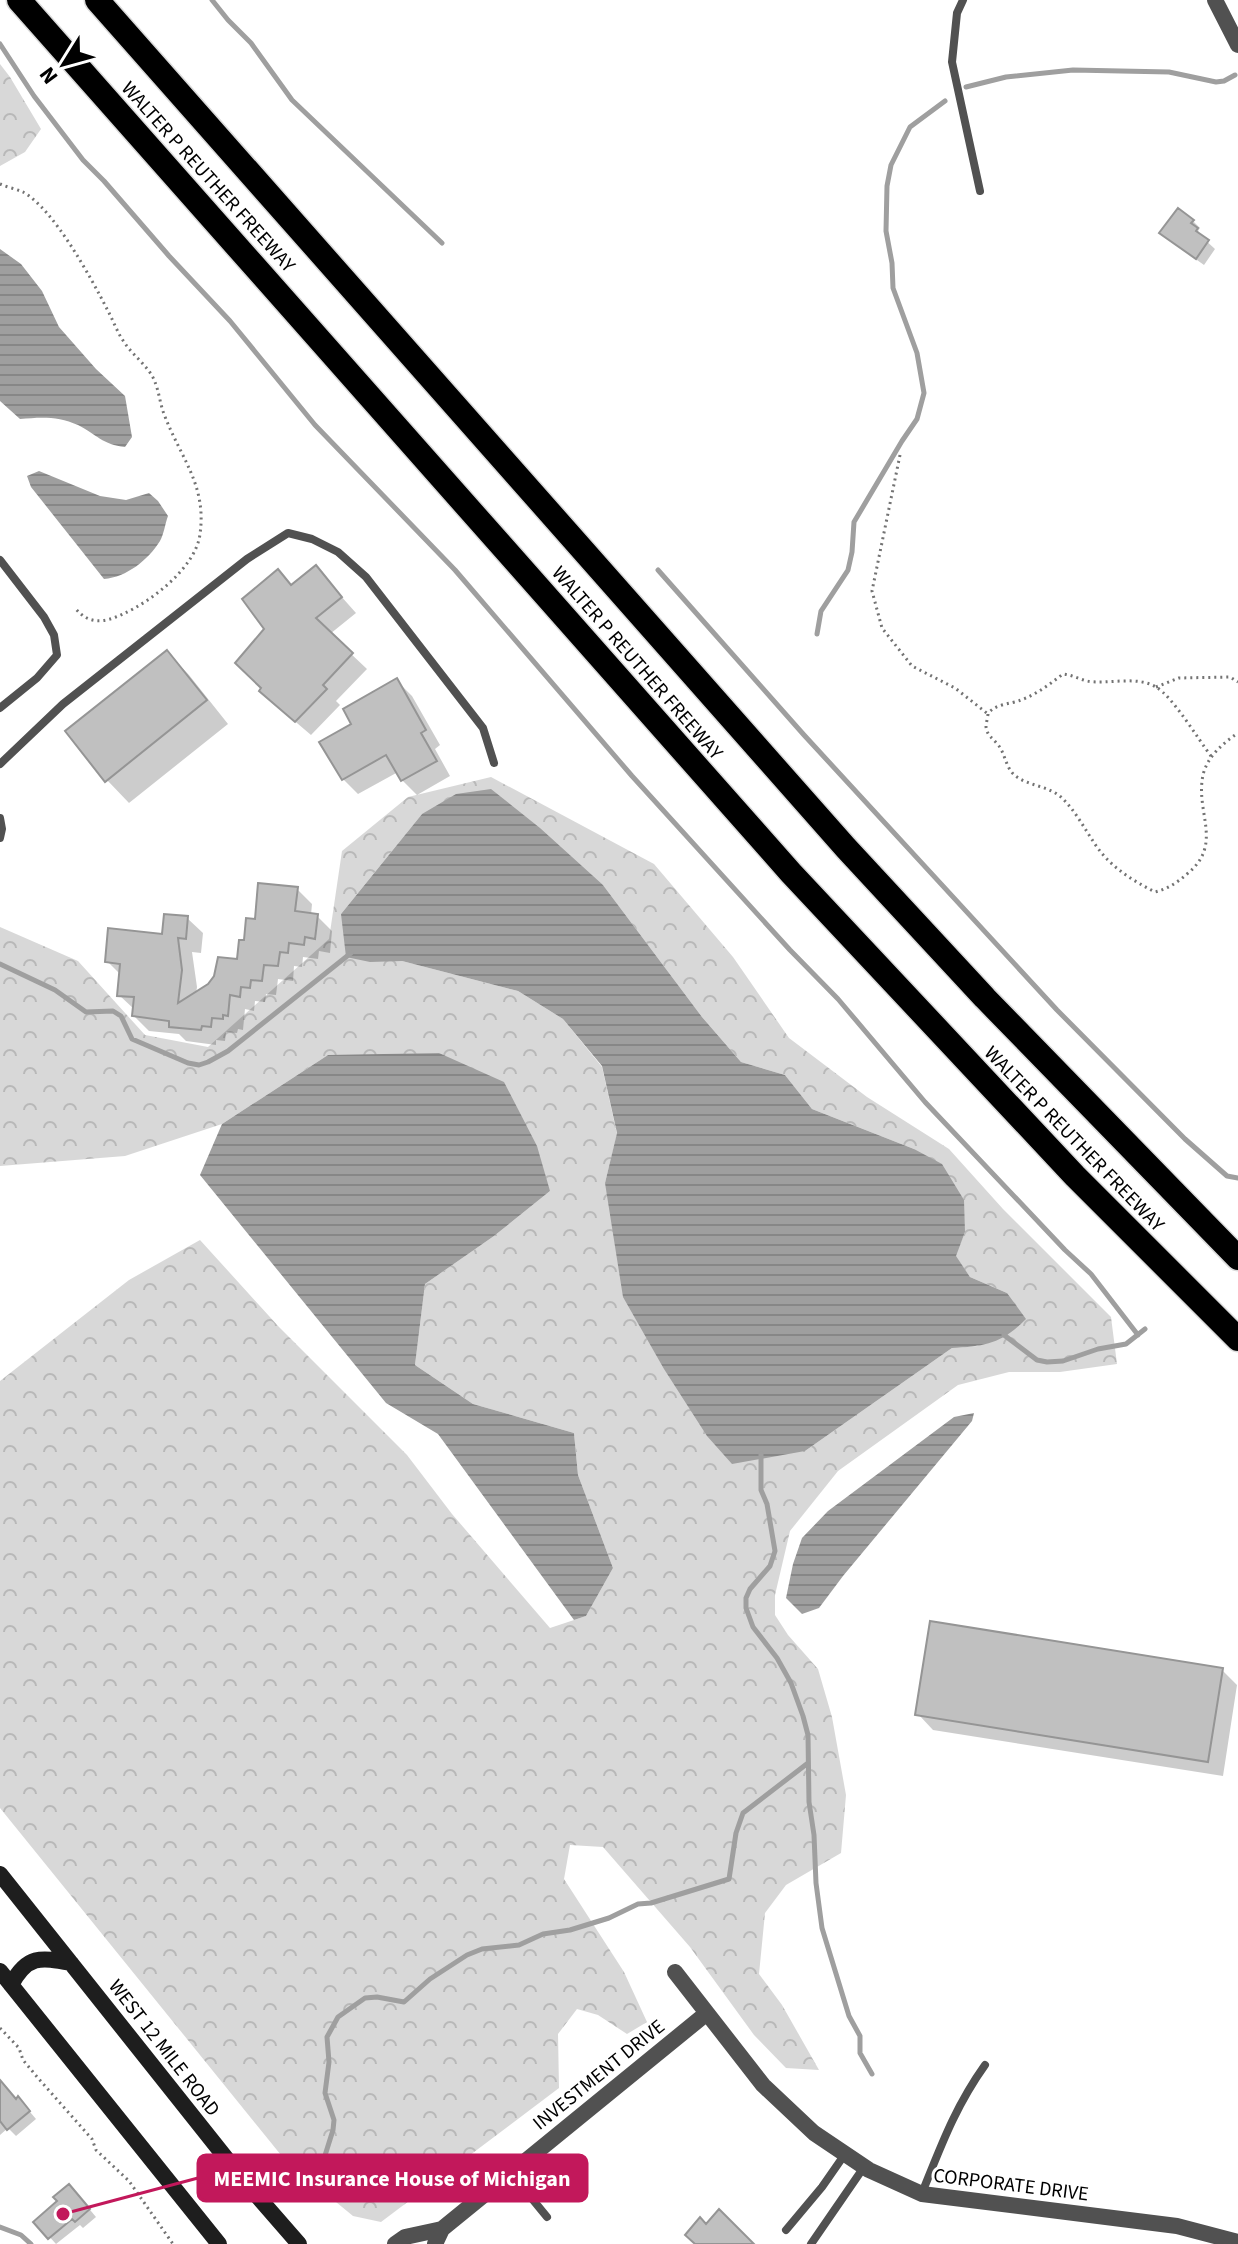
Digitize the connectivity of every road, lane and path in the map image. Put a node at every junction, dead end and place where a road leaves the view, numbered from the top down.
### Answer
1 (19, 0) edge
2 (97, 0) edge
3 (963, 0) edge
4 (1215, 0) edge
5 (1238, 45) edge
6 (0, 184) edge
7 (980, 191) dead end
8 (900, 455) dead end
9 (0, 560) edge
10 (75, 608) dead end
11 (1238, 682) edge
12 (1156, 687) junction
13 (0, 708) edge
14 (988, 714) junction
15 (1238, 733) edge
16 (1211, 756) junction
17 (494, 763) dead end
18 (0, 764) edge
19 (0, 818) edge
20 (0, 838) edge
21 (1238, 1258) edge
22 (1238, 1339) edge
23 (0, 1874) edge
24 (71, 1963) junction
25 (0, 1971) edge
26 (675, 1972) dead end
27 (11, 1985) junction
28 (707, 2013) junction
29 (0, 2028) edge
30 (985, 2065) dead end
31 (845, 2154) junction
32 (864, 2167) junction
33 (511, 2172) junction
34 (922, 2194) junction
35 (547, 2217) dead end
36 (786, 2230) dead end
37 (438, 2236) edge
38 (1238, 2242) edge
39 (173, 2244) edge
40 (219, 2244) edge
41 (299, 2244) edge
42 (395, 2244) edge
43 (811, 2244) edge

1 - 22 highway, WALTER P REUTHER FREEWAY
2 - 21 highway, WALTER P REUTHER FREEWAY
3 - 7 lane
4 - 5 street
6 - 10 path
8 - 14 path
9 - 13 lane
11 - 12 path
12 - 14 path
12 - 16 path
14 - 16 path
15 - 16 path
17 - 18 lane
19 - 20 lane
23 - 24 main road, WEST 12 MILE ROAD
24 - 27 main road
24 - 41 main road, WEST 12 MILE ROAD
25 - 27 main road
26 - 28 street, CORPORATE DRIVE
27 - 40 main road
28 - 31 street, CORPORATE DRIVE
28 - 33 street, INVESTMENT DRIVE
29 - 39 path
30 - 34 lane
31 - 32 street, CORPORATE DRIVE
31 - 36 lane
32 - 34 street, CORPORATE DRIVE
32 - 43 lane
33 - 35 lane
33 - 37 street, INVESTMENT DRIVE
34 - 38 street, CORPORATE DRIVE
37 - 42 street, INVESTMENT DRIVE

